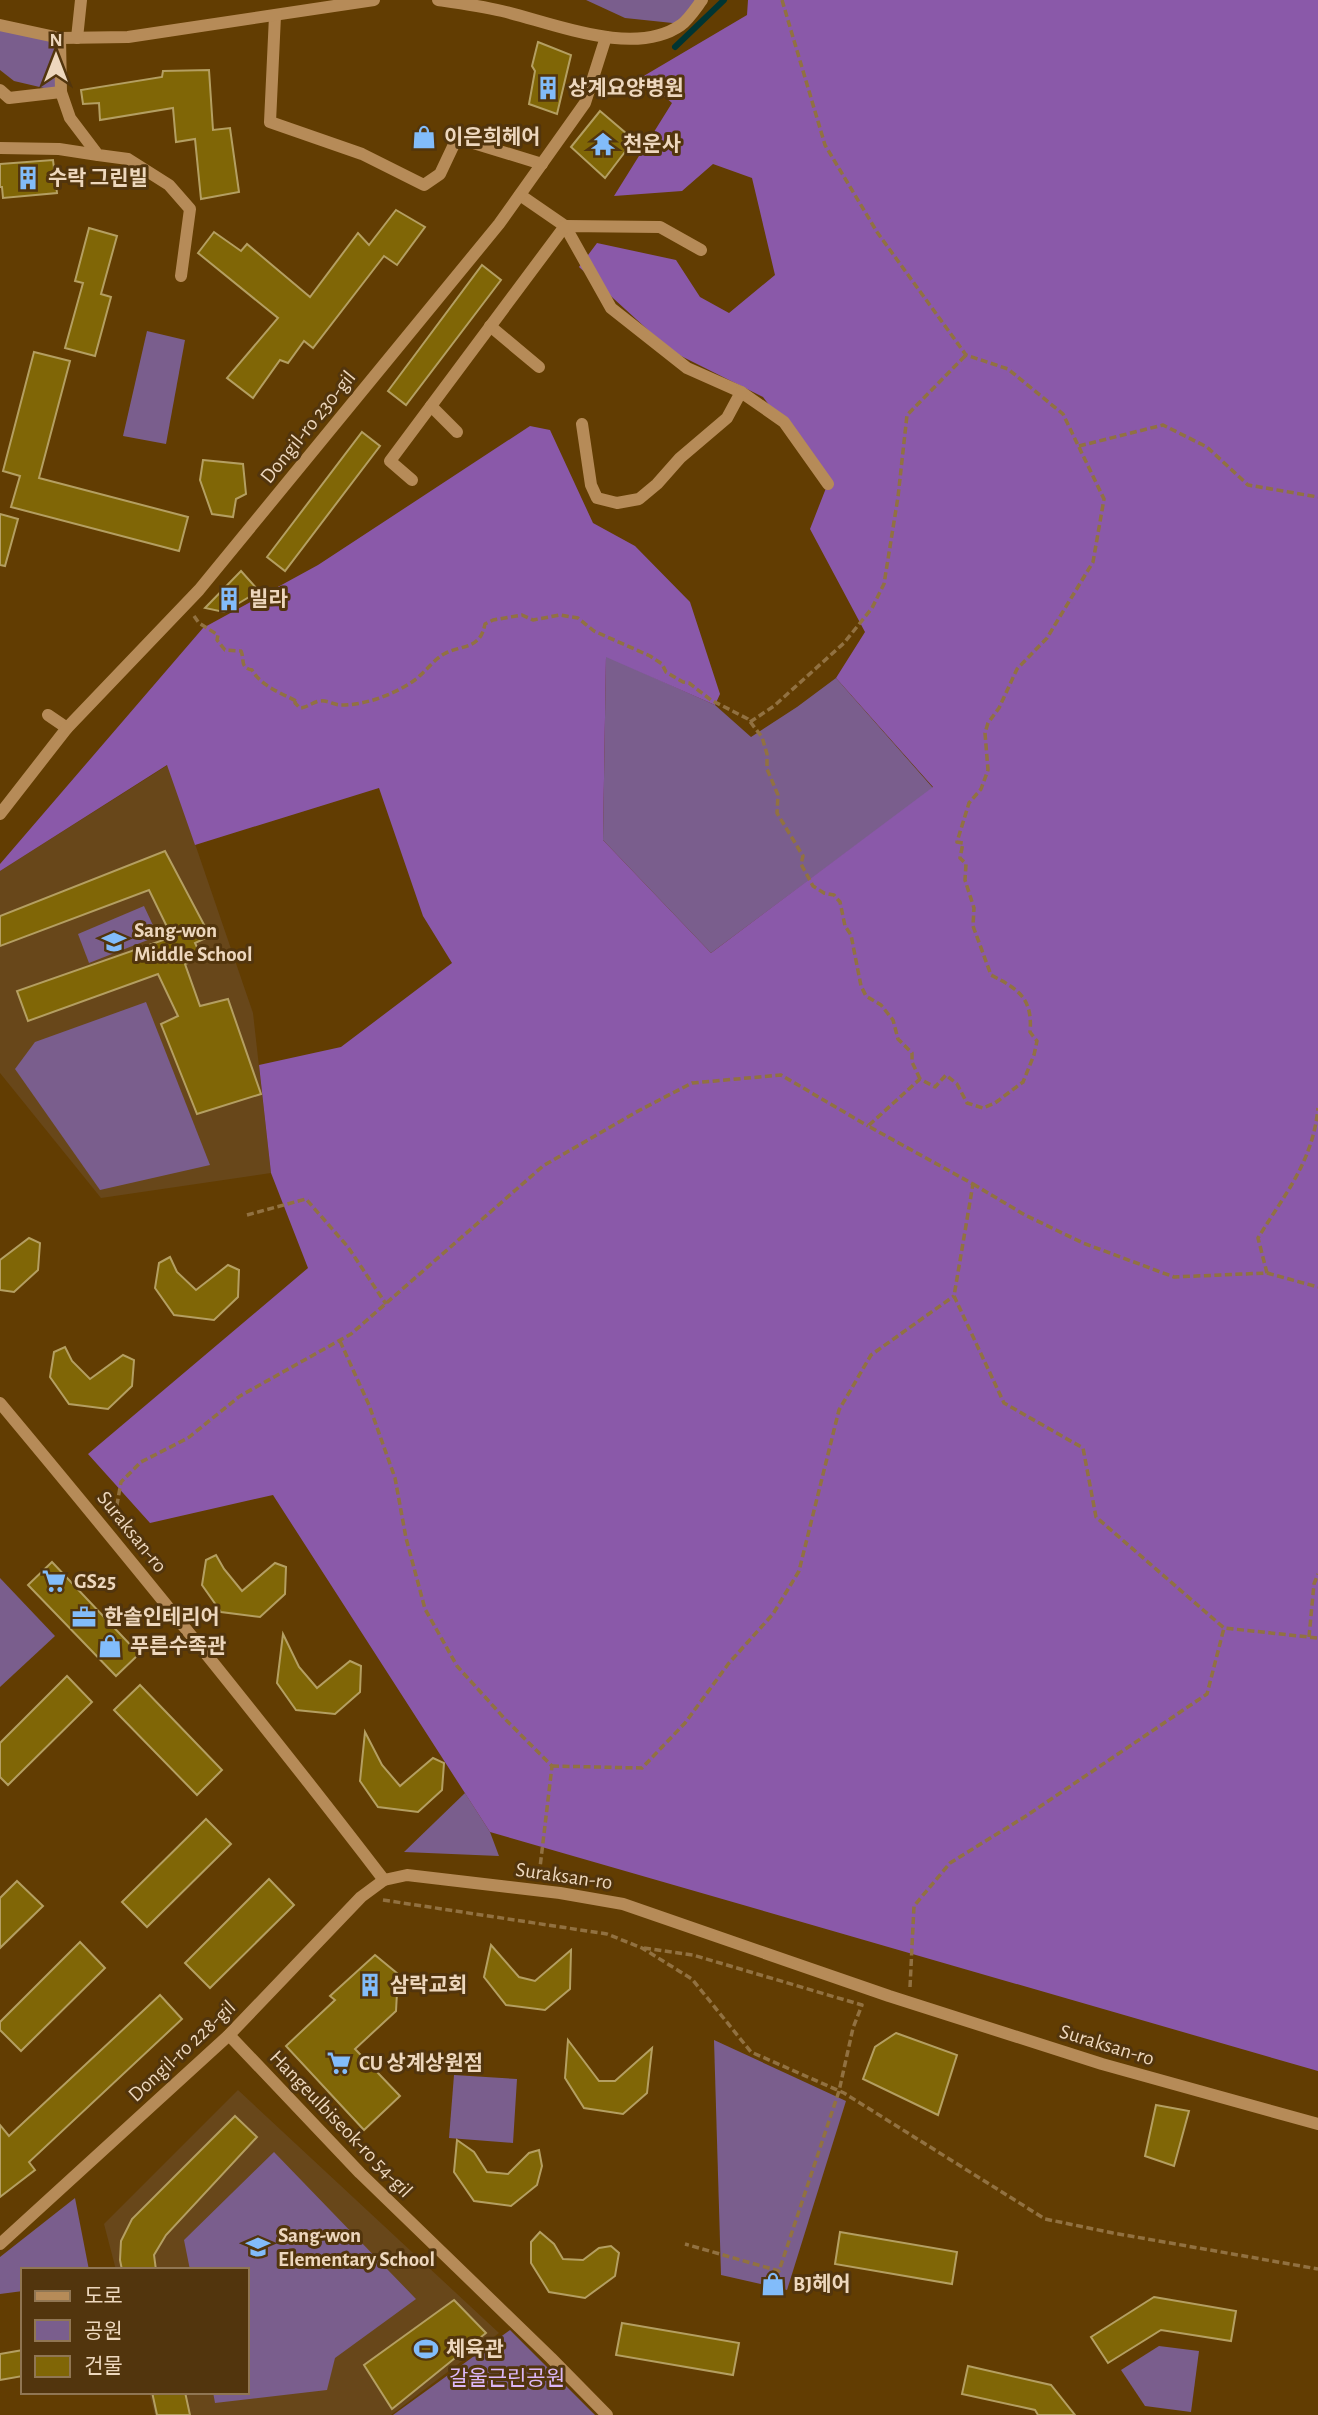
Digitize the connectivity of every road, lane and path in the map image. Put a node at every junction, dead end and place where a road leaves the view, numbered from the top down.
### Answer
1 (82, 0) edge
2 (374, 0) edge
3 (438, 0) edge
4 (702, 0) edge
5 (782, 0) edge
6 (312, 5) edge
7 (275, 16) junction
8 (0, 25) edge
9 (606, 37) junction
10 (60, 38) junction
11 (77, 38) junction
12 (0, 90) edge
13 (61, 92) junction
14 (0, 148) edge
15 (98, 155) junction
16 (542, 164) junction
17 (520, 195) junction
18 (565, 226) junction
19 (701, 250) dead end
20 (181, 276) dead end
21 (491, 327) junction
22 (966, 355) junction
23 (539, 367) dead end
24 (741, 392) junction
25 (431, 406) junction
26 (582, 424) dead end
27 (457, 432) dead end
28 (1079, 446) junction
29 (412, 480) dead end
30 (828, 484) dead end
31 (1318, 497) edge
32 (187, 605) junction
33 (48, 715) dead end
34 (750, 722) junction
35 (67, 728) junction
36 (0, 814) edge
37 (920, 1079) junction
38 (1318, 1108) edge
39 (868, 1126) junction
40 (973, 1184) junction
41 (247, 1215) dead end
42 (1267, 1273) junction
43 (1318, 1287) edge
44 (954, 1296) junction
45 (386, 1304) junction
46 (340, 1341) junction
47 (0, 1404) edge
48 (112, 1538) junction
49 (1318, 1574) edge
50 (1224, 1628) junction
51 (1309, 1637) junction
52 (1318, 1639) edge
53 (552, 1766) junction
54 (384, 1880) junction
55 (537, 1891) junction
56 (362, 1897) junction
57 (642, 1948) junction
58 (909, 2002) junction
59 (229, 2035) junction
60 (839, 2091) junction
61 (1318, 2124) edge
62 (0, 2244) edge
63 (685, 2244) dead end
64 (1318, 2269) edge
65 (607, 2415) edge

1 - 11 street
2 - 6 street
3 - 9 street
4 - 9 street
5 - 22 path
6 - 7 street
7 - 11 street
7 - 16 street
8 - 10 street
9 - 16 street, Dongil-ro 230-gil
10 - 11 street
10 - 13 street
12 - 13 street
13 - 15 street
14 - 15 street
15 - 20 street
16 - 17 street, Dongil-ro 230-gil
17 - 18 street
17 - 32 street, Dongil-ro 230-gil
18 - 19 street
18 - 21 street
18 - 24 street
21 - 23 street
21 - 25 street
22 - 28 path
22 - 34 path
24 - 26 street
24 - 30 street
25 - 27 street
25 - 29 street
28 - 31 path
28 - 37 path
32 - 34 path
32 - 35 street, Dongil-ro 230-gil
33 - 35 street
34 - 37 path
35 - 36 street, Dongil-ro 230-gil
37 - 39 path
38 - 42 path
39 - 40 path
39 - 45 path
40 - 42 path
40 - 44 path
41 - 45 path
42 - 43 path
44 - 50 path
44 - 53 path
45 - 46 path
46 - 48 path
46 - 53 path
47 - 48 street, Suraksan-ro
48 - 54 street, Suraksan-ro
49 - 51 path
50 - 51 path
50 - 58 path
51 - 52 path
53 - 55 path
54 - 55 street, Suraksan-ro
54 - 56 street, Dongil-ro 228-gil
55 - 58 street, Suraksan-ro
56 - 57 path
56 - 59 street, Dongil-ro 228-gil
57 - 60 path
57 - 60 path
58 - 61 street, Suraksan-ro
59 - 62 street, Dongil-ro 228-gil
59 - 65 street, Hangeulbiseok-ro 54-gil
60 - 63 path
60 - 64 path

